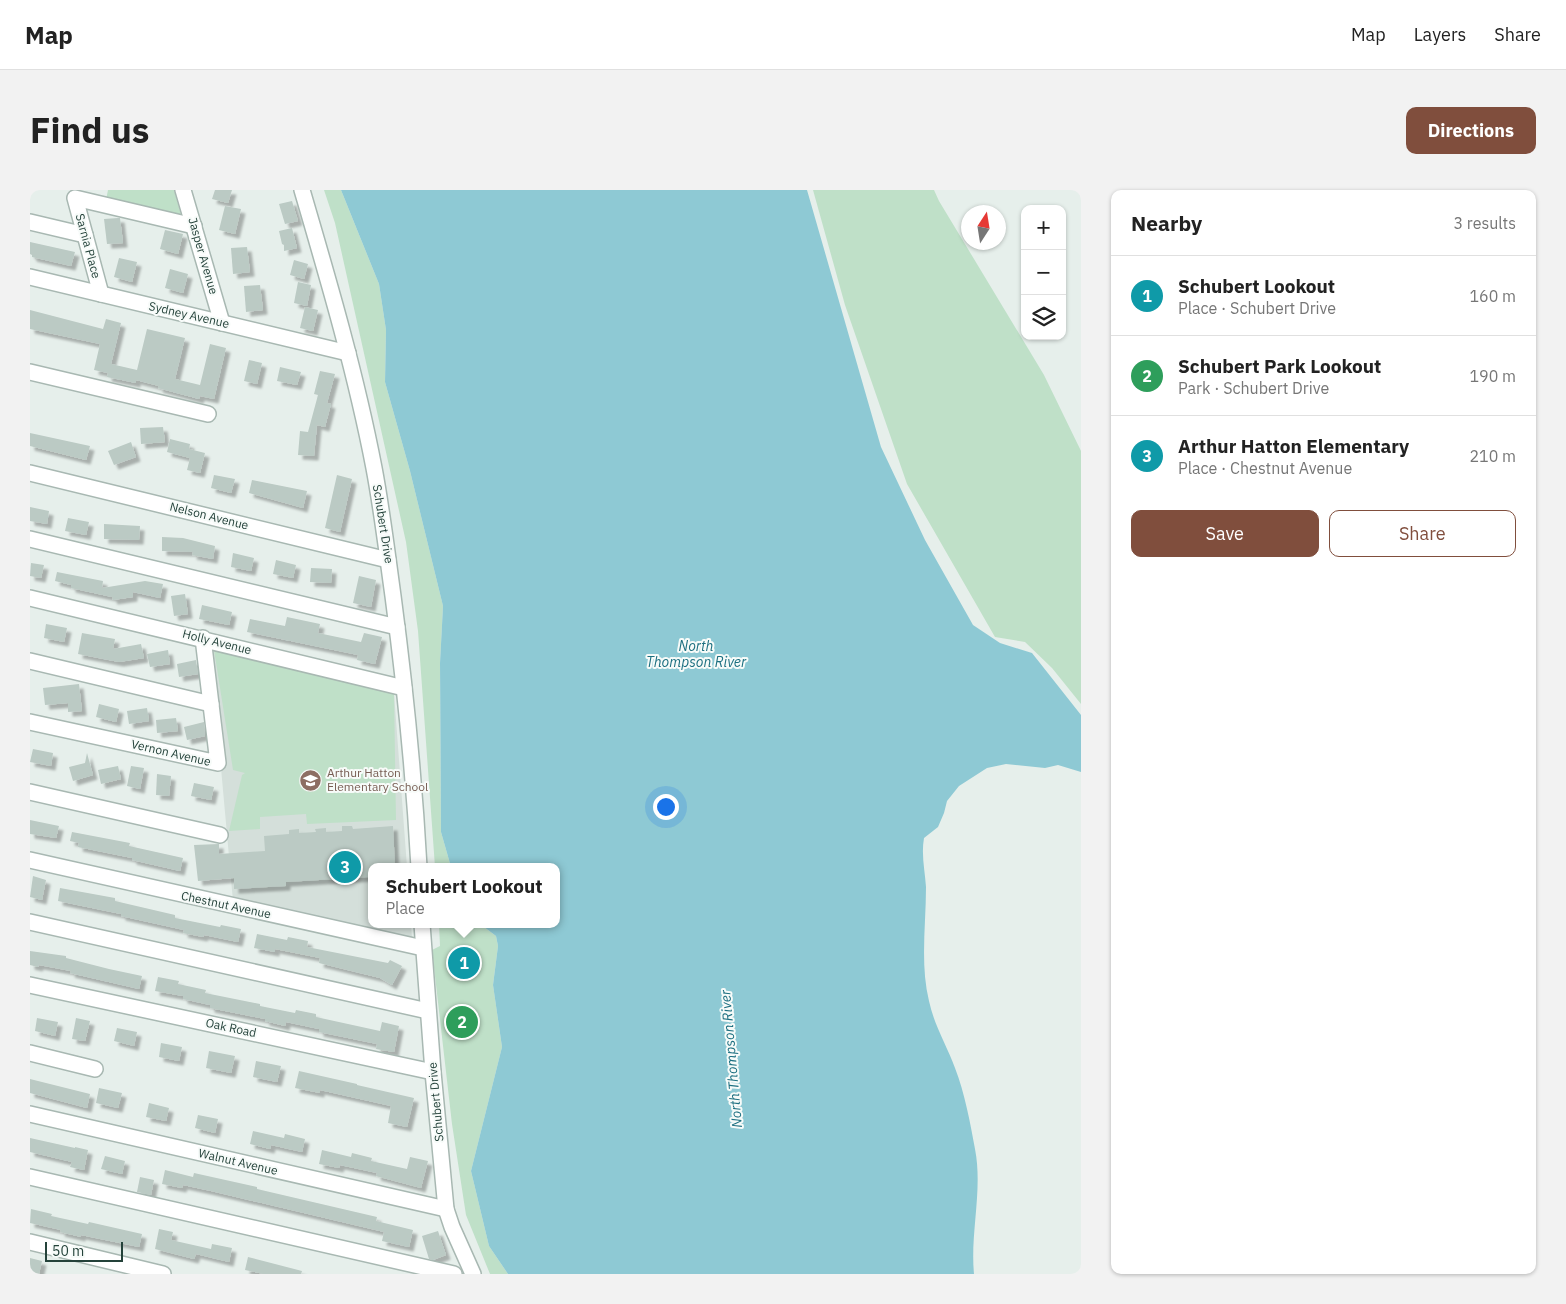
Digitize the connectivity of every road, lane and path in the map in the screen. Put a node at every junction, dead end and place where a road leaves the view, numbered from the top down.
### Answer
1 (183, 190) edge
2 (302, 190) edge
3 (30, 222) edge
4 (194, 226) junction
5 (85, 235) junction
6 (30, 277) edge
7 (101, 294) junction
8 (222, 323) junction
9 (348, 353) junction
10 (30, 372) edge
11 (208, 414) dead end
12 (30, 473) edge
13 (30, 539) edge
14 (388, 560) junction
15 (30, 598) edge
16 (397, 627) junction
17 (203, 638) junction
18 (30, 661) edge
19 (404, 688) junction
20 (211, 704) junction
21 (30, 722) edge
22 (30, 792) edge
23 (220, 835) dead end
24 (30, 860) edge
25 (419, 863) edge
26 (30, 922) edge
27 (422, 928) edge
28 (423, 948) junction
29 (30, 985) edge
30 (428, 1011) junction
31 (30, 1053) edge
32 (95, 1069) dead end
33 (433, 1072) junction
34 (30, 1114) edge
35 (30, 1178) edge
36 (446, 1209) junction
37 (30, 1242) edge
38 (163, 1274) edge
39 (454, 1274) edge
40 (473, 1274) edge

1 - 4 street, Jasper Avenue
2 - 9 street, Schubert Drive
3 - 5 street
4 - 5 street, Sarnia Place
4 - 8 street, Jasper Avenue
5 - 7 street, Sarnia Place
6 - 7 street, Sydney Avenue
7 - 8 street, Sydney Avenue
8 - 9 street, Sydney Avenue
9 - 14 street, Schubert Drive
10 - 11 street
12 - 14 street, Nelson Avenue
13 - 16 street
14 - 16 street, Schubert Drive
15 - 17 street, Holly Avenue
16 - 19 street, Schubert Drive
17 - 19 street, Holly Avenue
17 - 20 street, Vernon Avenue
18 - 20 street
19 - 25 street, Schubert Drive
20 - 21 street, Vernon Avenue
22 - 23 street
24 - 28 street, Chestnut Avenue
26 - 30 street
27 - 28 street, Schubert Drive
28 - 30 street, Schubert Drive
29 - 33 street, Oak Road
30 - 33 street, Schubert Drive
31 - 32 street
33 - 36 street, Schubert Drive
34 - 36 street, Walnut Avenue
35 - 39 street
36 - 40 street, Schubert Drive
37 - 38 street

